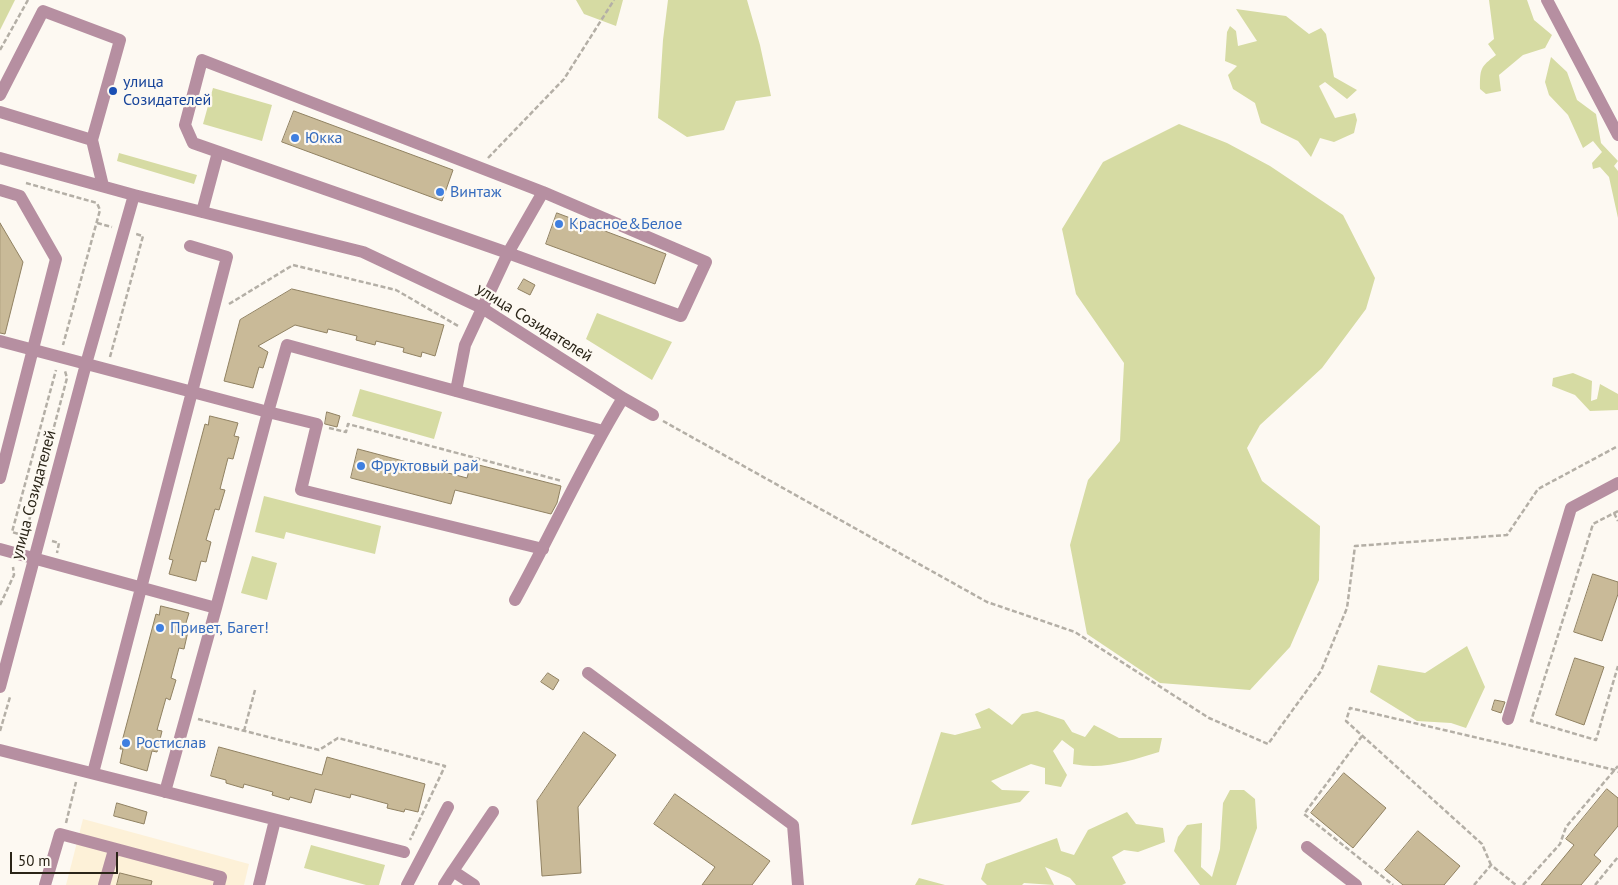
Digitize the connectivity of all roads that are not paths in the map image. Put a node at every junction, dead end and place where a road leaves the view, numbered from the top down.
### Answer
1 (1547, 0) edge
2 (0, 95) edge
3 (0, 112) edge
4 (1618, 135) edge
5 (92, 140) junction
6 (218, 152) junction
7 (0, 158) edge
8 (103, 186) junction
9 (0, 190) edge
10 (543, 192) junction
11 (134, 195) junction
12 (202, 212) junction
13 (190, 246) dead end
14 (508, 253) junction
15 (482, 308) junction
16 (0, 341) edge
17 (33, 350) junction
18 (86, 364) junction
19 (192, 391) junction
20 (456, 392) junction
21 (623, 398) junction
22 (268, 412) junction
23 (653, 415) road end
24 (602, 431) junction
25 (0, 478) edge
26 (1618, 483) edge
27 (2, 549) edge
28 (543, 549) junction
29 (34, 558) junction
30 (141, 587) junction
31 (515, 600) dead end
32 (216, 608) junction
33 (588, 673) dead end
34 (0, 687) edge
35 (1508, 720) dead end
36 (0, 750) edge
37 (93, 773) junction
38 (166, 792) junction
39 (448, 807) dead end
40 (493, 812) dead end
41 (274, 820) junction
42 (1307, 846) dead end
43 (114, 850) junction
44 (404, 852) road end
45 (453, 871) junction
46 (46, 885) edge
47 (104, 885) edge
48 (219, 885) edge
49 (259, 885) edge
50 (407, 885) edge
51 (444, 885) edge
52 (474, 885) edge
53 (798, 885) edge
54 (1356, 885) edge

1 - 4 street
2 - 5 street
3 - 5 street
5 - 8 street
6 - 10 street
6 - 12 street
6 - 14 street
7 - 8 street, улица Созидателей
8 - 11 street, улица Созидателей
9 - 17 street
10 - 14 street
10 - 14 street
11 - 12 street, улица Созидателей
11 - 18 street, улица Созидателей
12 - 15 street, улица Созидателей
13 - 19 street
14 - 15 street
15 - 20 street
15 - 21 street, улица Созидателей
16 - 17 street
17 - 18 street
17 - 25 street
18 - 19 street
18 - 29 street, улица Созидателей
19 - 22 street
19 - 30 street
20 - 22 street
20 - 24 street
21 - 23 street, улица Созидателей
21 - 24 street
22 - 28 street
22 - 32 street
24 - 28 street
26 - 35 street
27 - 29 street
28 - 31 street
29 - 30 street
29 - 34 street, улица Созидателей
30 - 32 street
30 - 37 street
32 - 38 street
33 - 53 street
36 - 37 street
37 - 38 street
38 - 41 street
39 - 50 street
40 - 45 street
41 - 44 street
41 - 49 street
42 - 54 street
43 - 46 street
43 - 47 street
43 - 48 street
45 - 51 street
45 - 52 street

